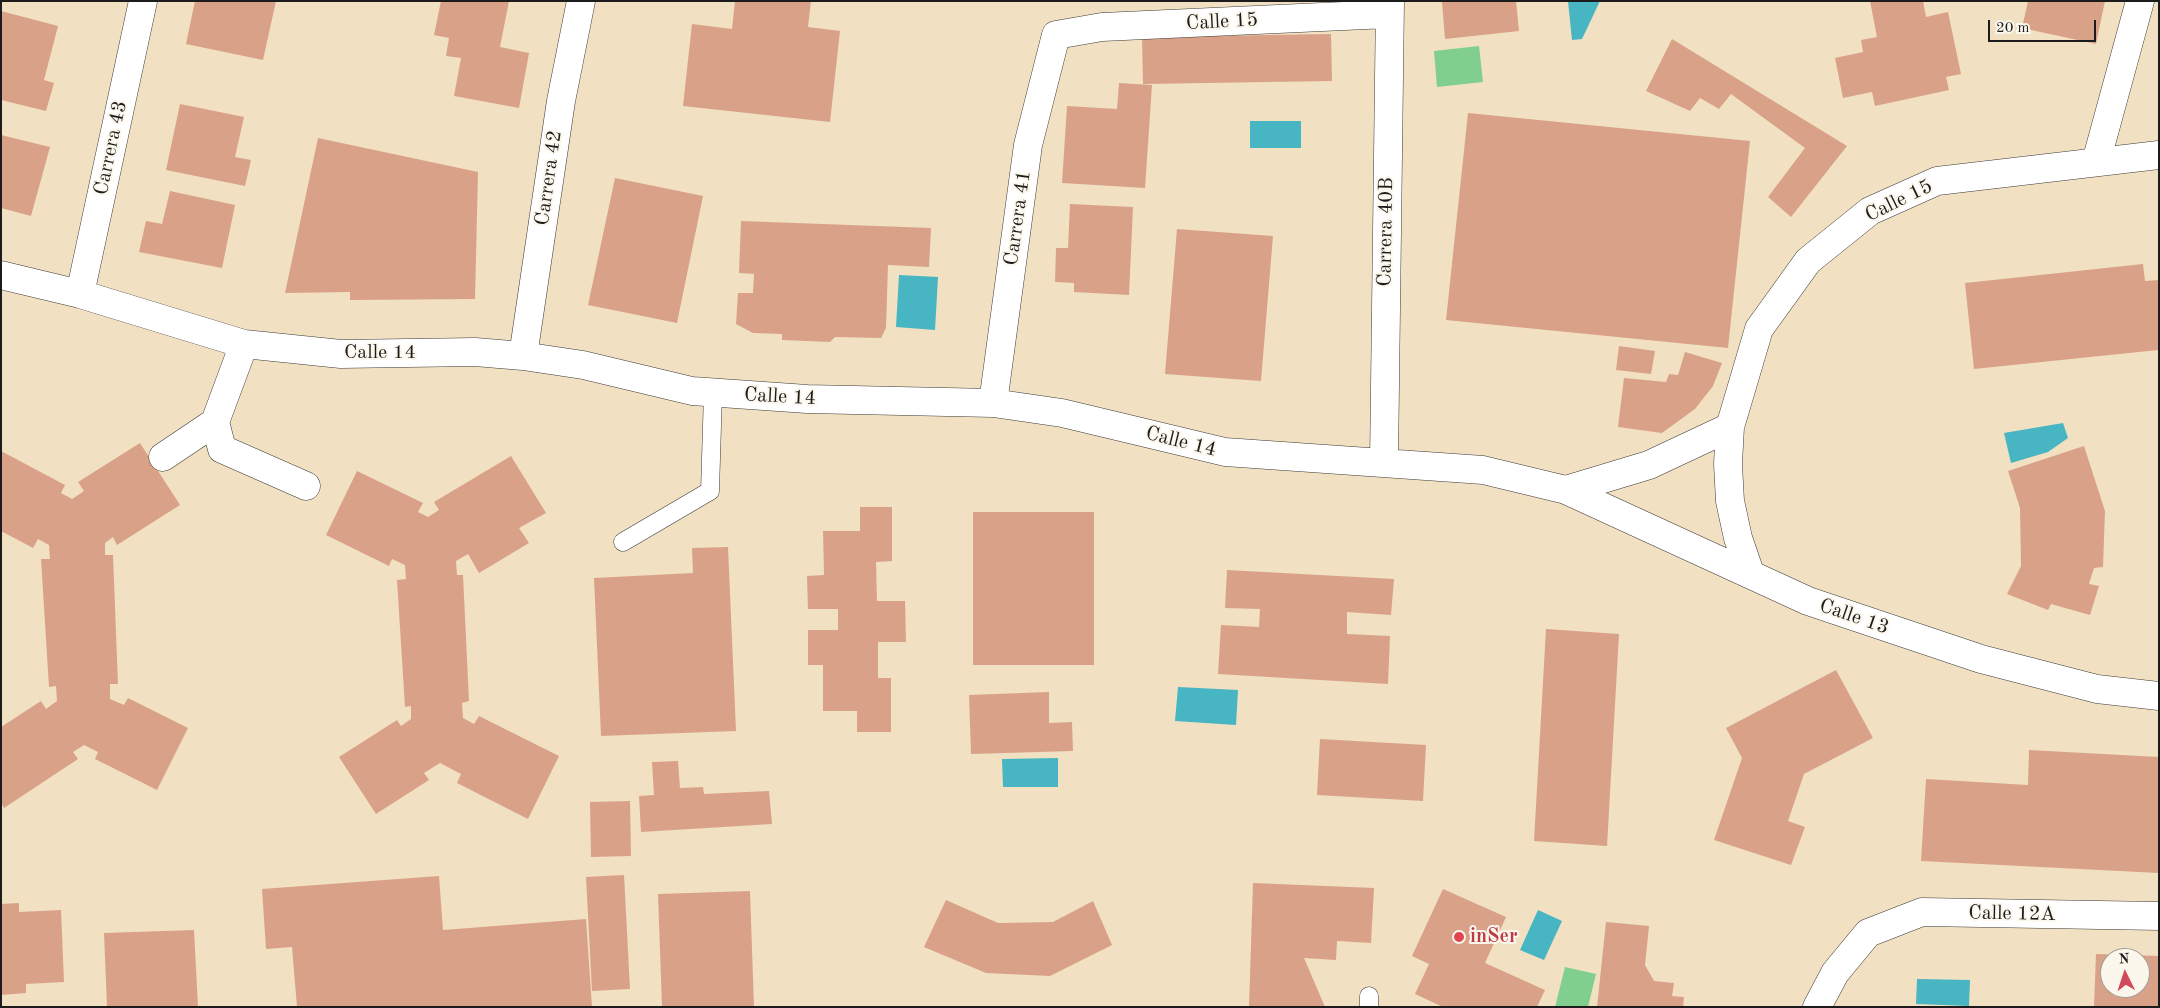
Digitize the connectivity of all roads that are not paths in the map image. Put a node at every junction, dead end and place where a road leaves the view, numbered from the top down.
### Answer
1 (143, 1) edge
2 (581, 1) edge
3 (2140, 1) edge
4 (1389, 8) edge
5 (1056, 35) joint
6 (2159, 155) edge
7 (2096, 162) junction
8 (1, 275) edge
9 (80, 294) junction
10 (244, 344) junction
11 (523, 356) junction
12 (713, 393) junction
13 (993, 403) junction
14 (214, 422) junction
15 (1730, 427) junction
16 (163, 457) dead end
17 (1384, 462) junction
18 (306, 486) dead end
19 (1566, 490) junction
20 (623, 542) dead end
21 (1750, 573) junction
22 (2159, 696) edge
23 (2159, 916) edge
24 (1816, 1007) edge

1 - 9 street, Carrera 43
2 - 11 street, Carrera 42
3 - 7 street
4 - 5 street, Calle 15
4 - 17 street, Carrera 40B
5 - 13 street, Carrera 41
6 - 7 street, Calle 15
7 - 15 street, Calle 15
8 - 9 street, Calle 14
9 - 10 street, Calle 14
10 - 11 street, Calle 14
10 - 14 street
11 - 12 street, Calle 14
12 - 13 street, Calle 14
12 - 20 lane
13 - 17 street, Calle 14
14 - 16 street
14 - 18 street
15 - 19 street
15 - 21 street, Calle 15
17 - 19 street, Calle 14
19 - 21 street, Calle 13
21 - 22 street, Calle 13
23 - 24 street, Calle 12A

